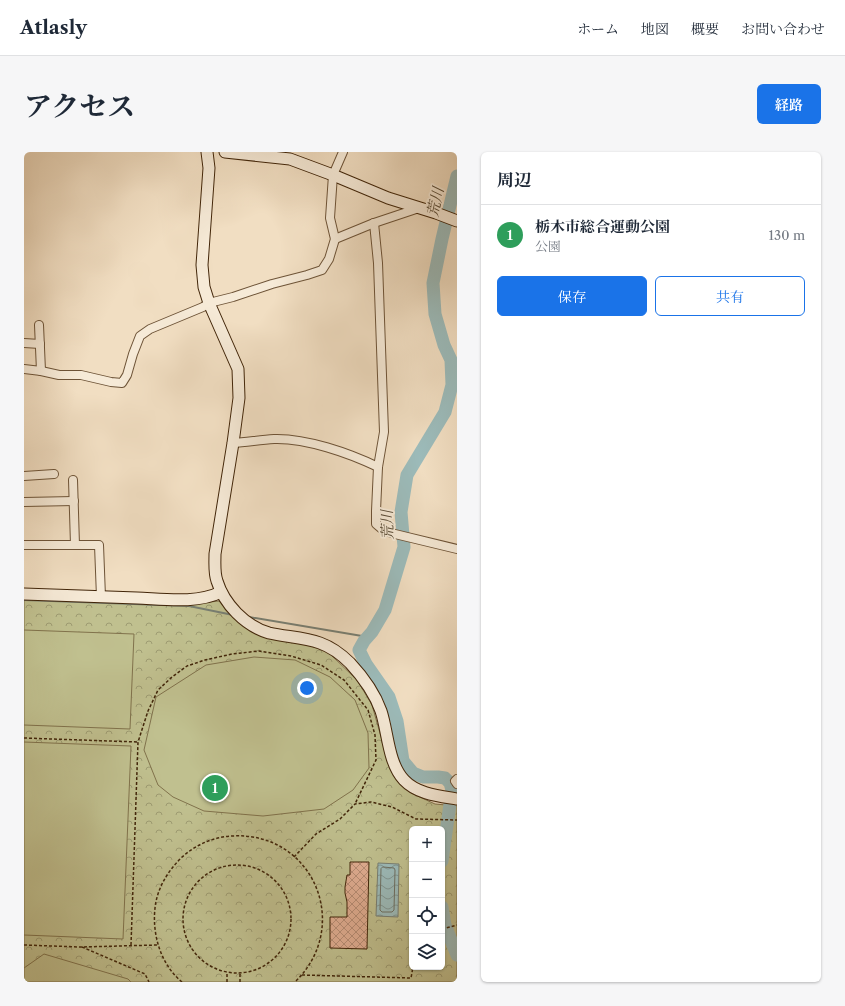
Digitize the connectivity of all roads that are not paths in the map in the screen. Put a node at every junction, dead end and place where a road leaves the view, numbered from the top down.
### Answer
1 (207, 152) edge
2 (225, 152) edge
3 (343, 152) edge
4 (333, 175) junction
5 (419, 208) junction
6 (457, 221) edge
7 (374, 223) junction
8 (335, 239) junction
9 (209, 303) junction
10 (39, 325) dead end
11 (24, 343) edge
12 (40, 344) junction
13 (24, 370) edge
14 (41, 371) junction
15 (233, 443) junction
16 (378, 467) junction
17 (54, 474) dead end
18 (24, 476) edge
19 (73, 480) dead end
20 (74, 501) junction
21 (24, 502) edge
22 (24, 545) edge
23 (75, 545) junction
24 (457, 549) edge
25 (221, 592) junction
26 (24, 594) edge
27 (101, 597) junction
28 (457, 780) edge
29 (457, 784) edge
30 (457, 799) edge

1 - 9 street
2 - 4 street
3 - 4 street
4 - 5 street
4 - 8 street
5 - 6 street
5 - 7 street
7 - 8 street
7 - 16 street
8 - 9 street
9 - 14 street
9 - 15 street
10 - 12 street
11 - 12 street
12 - 14 street
13 - 14 street
15 - 16 street
15 - 25 street
16 - 24 street
17 - 18 street
19 - 20 street
20 - 21 street
20 - 23 street
22 - 23 street
23 - 27 street
25 - 27 street
25 - 30 street
26 - 27 street
28 - 29 street

